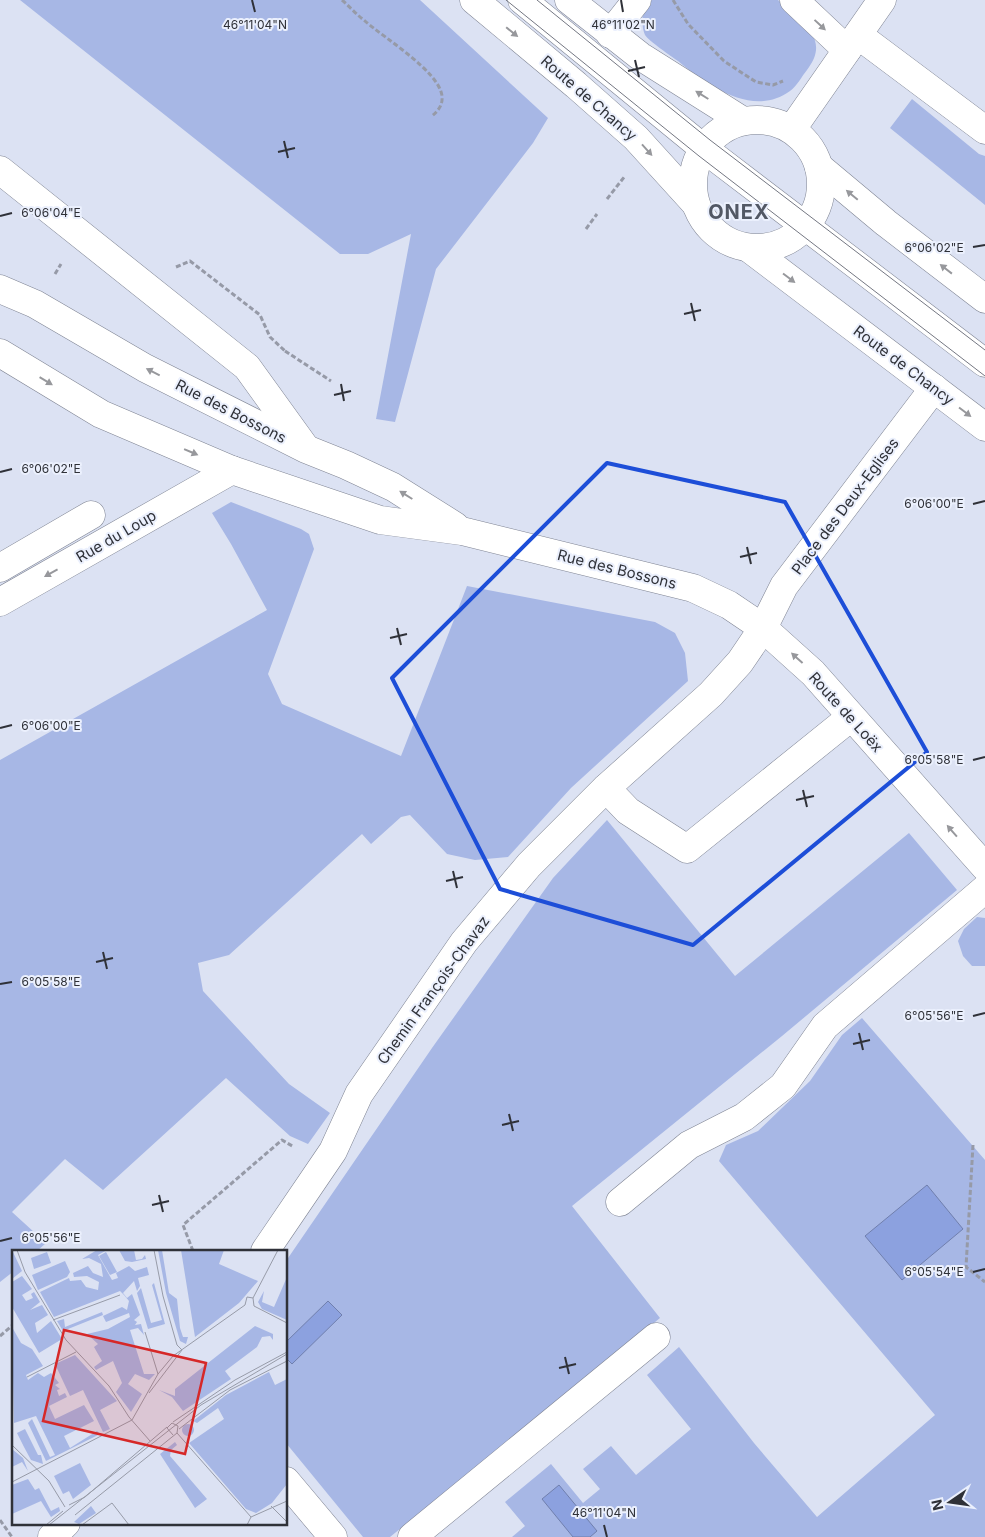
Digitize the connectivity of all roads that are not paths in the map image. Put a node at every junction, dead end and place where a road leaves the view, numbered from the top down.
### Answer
1 (474, 0) edge
2 (522, 0) edge
3 (569, 0) edge
4 (637, 0) edge
5 (794, 0) edge
6 (882, 0) edge
7 (610, 34) junction
8 (852, 42) junction
9 (743, 121) junction
10 (792, 129) junction
11 (985, 130) edge
12 (703, 148) junction
13 (819, 167) junction
14 (0, 170) edge
15 (695, 203) junction
16 (806, 226) junction
17 (750, 249) junction
18 (0, 289) edge
19 (985, 299) edge
20 (0, 353) edge
21 (985, 363) edge
22 (934, 388) junction
23 (985, 427) edge
24 (306, 449) junction
25 (232, 470) junction
26 (91, 515) dead end
27 (462, 530) junction
28 (0, 568) edge
29 (0, 602) edge
30 (763, 628) junction
31 (851, 716) junction
32 (606, 788) junction
33 (985, 867) edge
34 (985, 889) edge
35 (620, 1202) dead end
36 (266, 1250) edge
37 (656, 1337) dead end
38 (288, 1483) edge
39 (65, 1524) edge
40 (52, 1537) edge
41 (333, 1537) edge
42 (412, 1537) edge

1 -> 15 street, Route de Chancy
2 - 12 street
3 - 7 street
4 - 7 street
5 -> 8 street
6 - 8 street
9 -> 7 street
8 - 10 street
8 - 11 street
9 - 10 street
9 - 12 street
10 - 13 street
12 - 15 street
12 - 16 street
13 - 16 street
19 -> 13 street
14 - 24 street
15 - 17 street
16 - 17 street
16 - 21 street
17 -> 22 street, Route de Chancy
24 -> 18 street, Rue des Bossons
20 -> 25 street, Rue des Bossons
22 -> 23 street, Route de Chancy
22 - 30 street, Place des Deux-Eglises
27 -> 24 street, Rue des Bossons
25 - 27 street, Rue des Bossons
25 -> 29 street, Rue du Loup
26 - 28 street
27 - 30 street, Rue des Bossons
31 -> 30 street, Route de Loëx
30 - 32 street, Chemin François-Chavaz
31 - 32 street
33 -> 31 street, Route de Loëx
32 - 36 street, Chemin François-Chavaz
34 - 35 street
37 - 42 street
38 - 41 street
39 - 40 street

